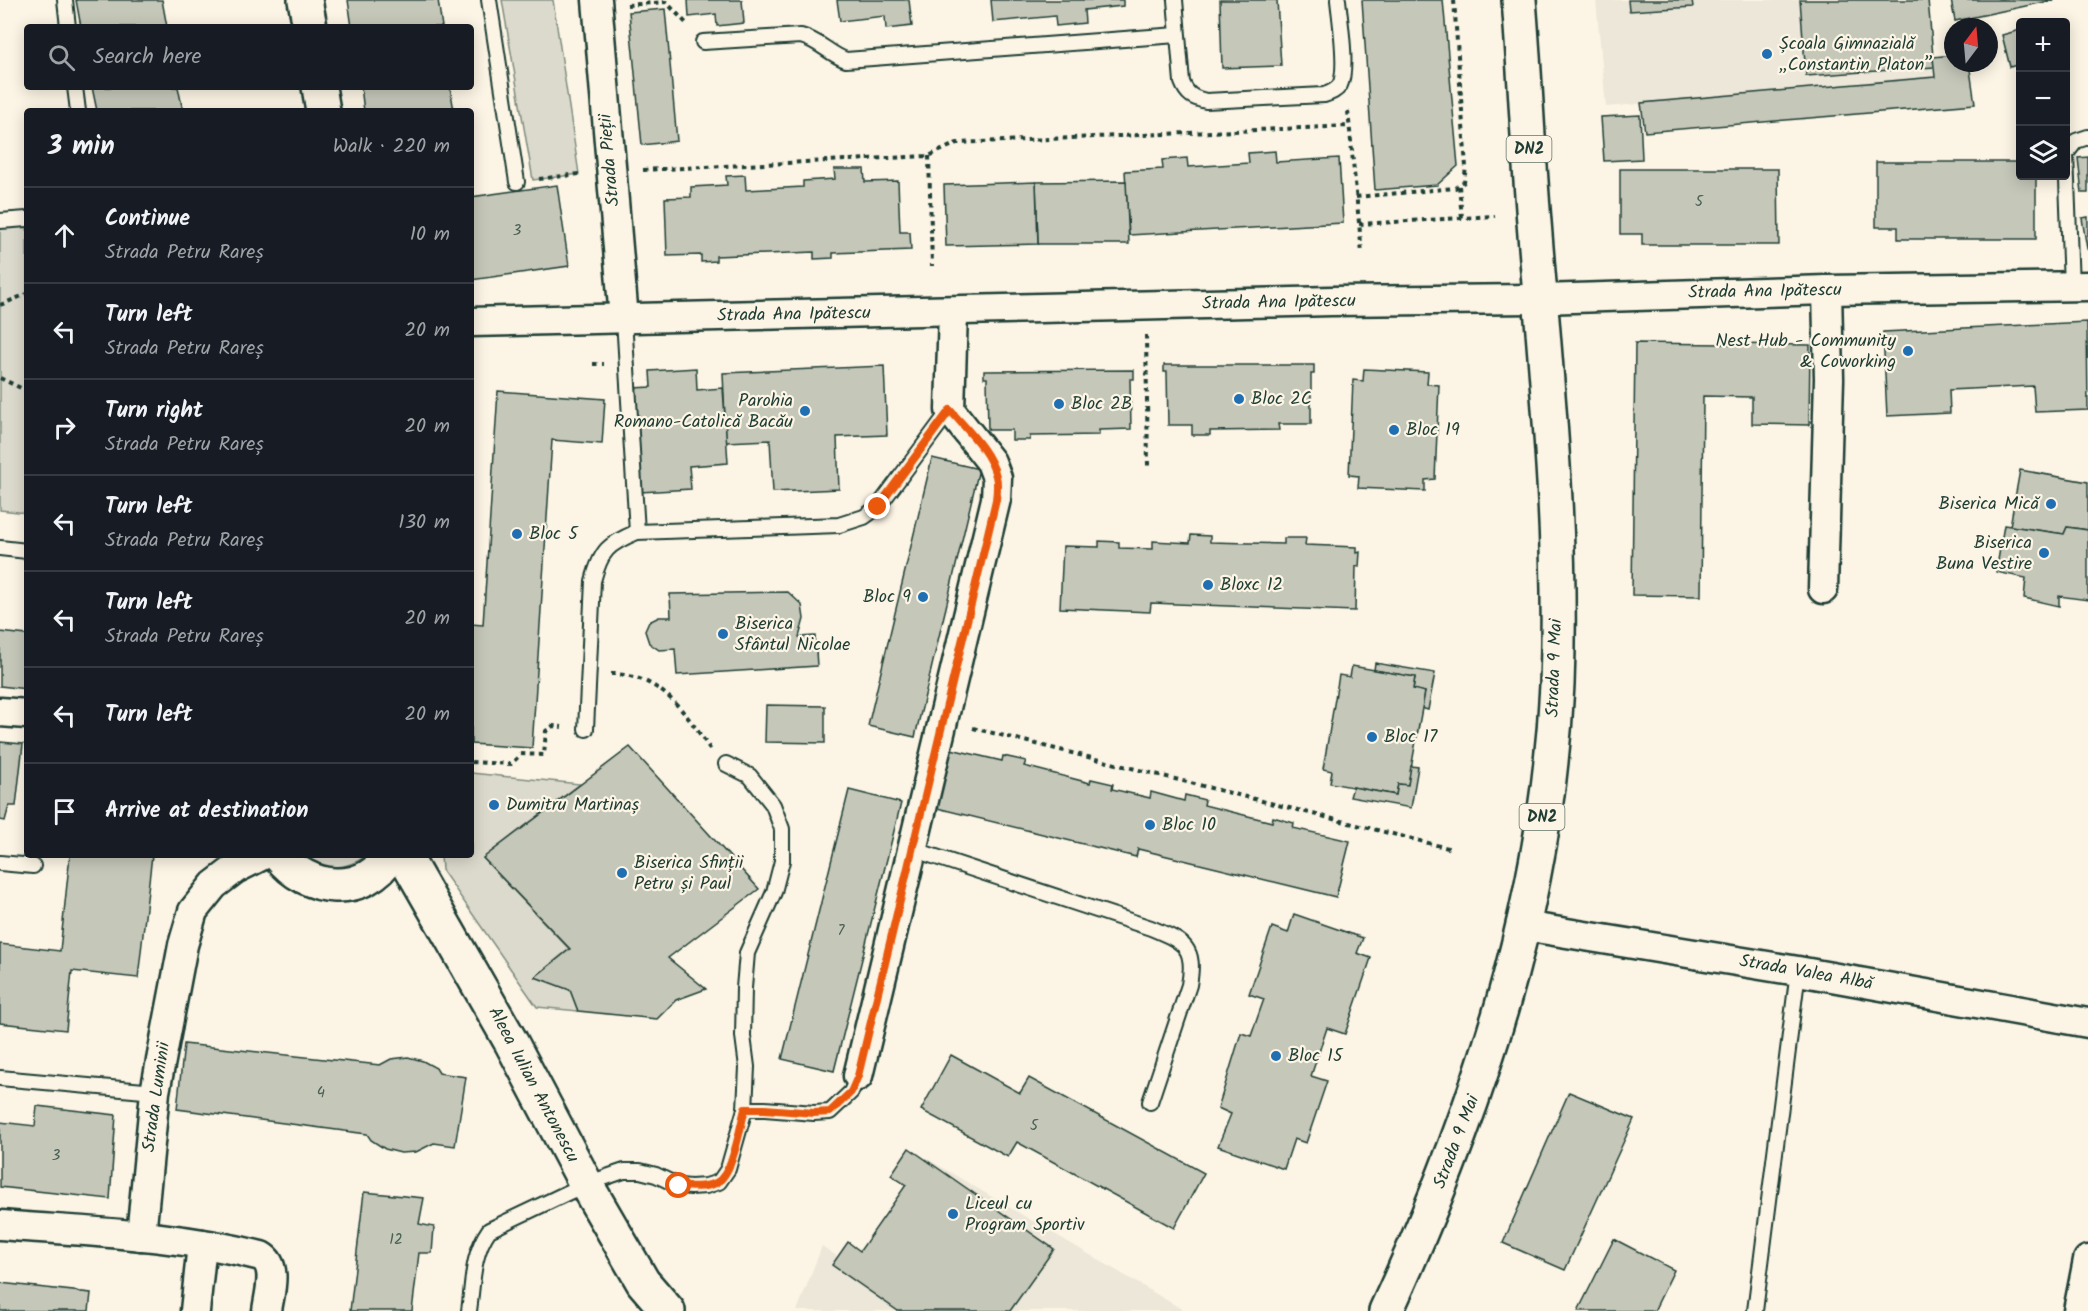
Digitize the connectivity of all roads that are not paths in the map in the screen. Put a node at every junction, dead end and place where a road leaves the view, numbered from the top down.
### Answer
1 (65, 0) edge
2 (305, 0) edge
3 (489, 0) edge
4 (1175, 0) edge
5 (1338, 0) edge
6 (1519, 0) edge
7 (609, 3) edge
8 (68, 24) edge
9 (309, 24) edge
10 (1177, 35) junction
11 (703, 42) road end
12 (75, 90) edge
13 (320, 90) edge
14 (78, 108) edge
15 (322, 108) edge
16 (2088, 137) edge
17 (517, 182) road end
18 (24, 219) edge
19 (0, 221) edge
20 (2079, 286) edge
21 (1827, 290) junction
22 (1541, 298) junction
23 (953, 311) junction
24 (624, 319) junction
25 (474, 322) edge
26 (950, 410) junction
27 (637, 532) junction
28 (0, 548) edge
29 (24, 551) edge
30 (1823, 589) dead end
31 (0, 712) edge
32 (24, 714) edge
33 (585, 729) road end
34 (726, 764) road end
35 (912, 849) junction
36 (257, 858) edge
37 (281, 858) edge
38 (388, 858) edge
39 (406, 858) edge
40 (0, 863) edge
41 (33, 867) dead end
42 (1524, 926) junction
43 (1798, 971) junction
44 (2088, 1023) edge
45 (858, 1076) joint
46 (0, 1078) edge
47 (155, 1092) junction
48 (1150, 1102) dead end
49 (745, 1109) junction
50 (586, 1184) junction
51 (0, 1225) edge
52 (141, 1236) junction
53 (202, 1244) junction
54 (2088, 1260) edge
55 (195, 1311) edge
56 (267, 1311) edge
57 (470, 1311) edge
58 (668, 1311) edge
59 (1386, 1311) edge
60 (1755, 1311) edge
61 (2078, 1311) edge

1 - 8 lane
2 - 9 main road
3 - 17 lane
4 - 10 lane
5 - 10 lane
6 - 22 main road, Strada 9 Mai / DN2
7 - 24 street, Strada Pieții
10 - 11 lane
12 - 14 lane
13 - 15 main road
16 - 20 lane
18 - 19 lane
20 - 21 street, Strada Ana Ipătescu
21 - 22 street, Strada Ana Ipătescu
21 - 30 street
22 - 23 street, Strada Ana Ipătescu
22 - 42 main road, Strada 9 Mai / DN2
23 - 24 street, Strada Ana Ipătescu
23 - 26 street
24 - 25 street, Strada Ana Ipătescu
24 - 27 lane
26 - 27 lane
26 - 35 street
27 - 33 lane
28 - 29 lane
31 - 32 street
34 - 49 lane
35 - 45 street
35 - 48 lane
36 - 47 street, Strada Luminii
37 - 38 main road
39 - 50 main road, Aleea Iulian Antonescu
40 - 41 lane
42 - 43 street, Strada Valea Albă
42 - 59 main road, Strada 9 Mai / DN2
43 - 44 street, Strada Valea Albă
43 - 60 lane
45 - 49 lane
46 - 47 lane
47 - 52 street, Strada Luminii
49 - 50 lane
50 - 57 lane
50 - 58 main road, Aleea Iulian Antonescu
51 - 52 street
52 - 53 street
53 - 55 street
53 - 56 street
54 - 61 street

